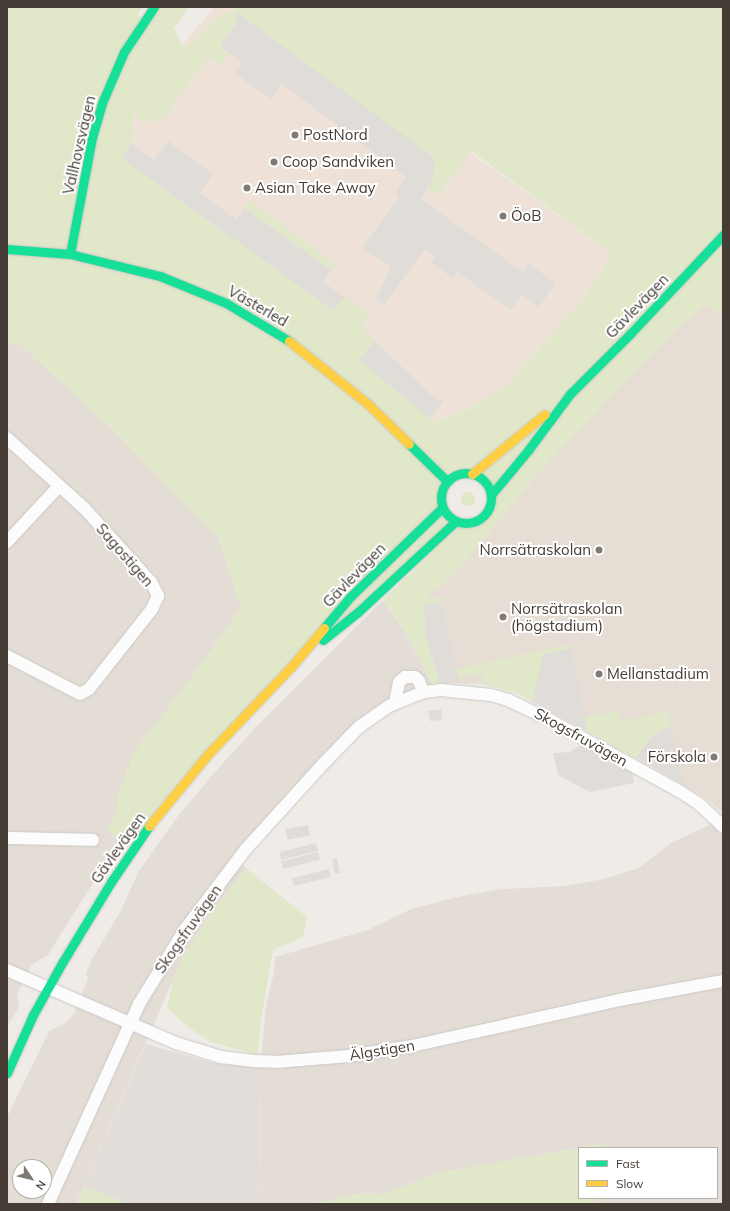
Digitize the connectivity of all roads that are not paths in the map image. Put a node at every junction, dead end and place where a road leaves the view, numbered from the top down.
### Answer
1 (154, 7) edge
2 (723, 235) edge
3 (7, 249) edge
4 (70, 254) junction
5 (568, 395) junction
6 (7, 438) edge
7 (472, 474) junction
8 (448, 482) junction
9 (59, 486) junction
10 (491, 495) junction
11 (443, 507) junction
12 (456, 521) junction
13 (7, 542) edge
14 (7, 656) edge
15 (291, 667) junction
16 (423, 692) junction
17 (395, 703) junction
18 (723, 826) edge
19 (7, 838) edge
20 (93, 840) dead end
21 (7, 970) edge
22 (723, 981) edge
23 (48, 987) junction
24 (130, 1023) junction
25 (7, 1073) edge
26 (48, 1204) edge

1 - 4 main road, Vallhovsvägen
2 - 5 main road, Gävlevägen
3 - 4 main road, Västerled
4 - 8 main road, Västerled
5 - 7 main road, Gävlevägen
5 - 10 main road, Gävlevägen
6 - 9 street, Sagostigen
7 - 8 main road, Gävlevägen
7 - 10 main road
8 - 11 main road
9 - 13 street
9 - 14 street, Sagostigen
10 - 12 main road, Gävlevägen
11 - 12 main road
11 - 15 main road, Gävlevägen
12 - 15 main road, Gävlevägen
15 - 23 main road, Gävlevägen
16 - 17 street, Skogsfruvägen
16 - 17 street
16 - 18 street, Skogsfruvägen
17 - 24 street, Skogsfruvägen
19 - 20 street
21 - 23 street, Älgstigen
22 - 24 street, Älgstigen
23 - 24 street, Älgstigen
23 - 25 main road, Gävlevägen
24 - 26 street, Skogsfruvägen

